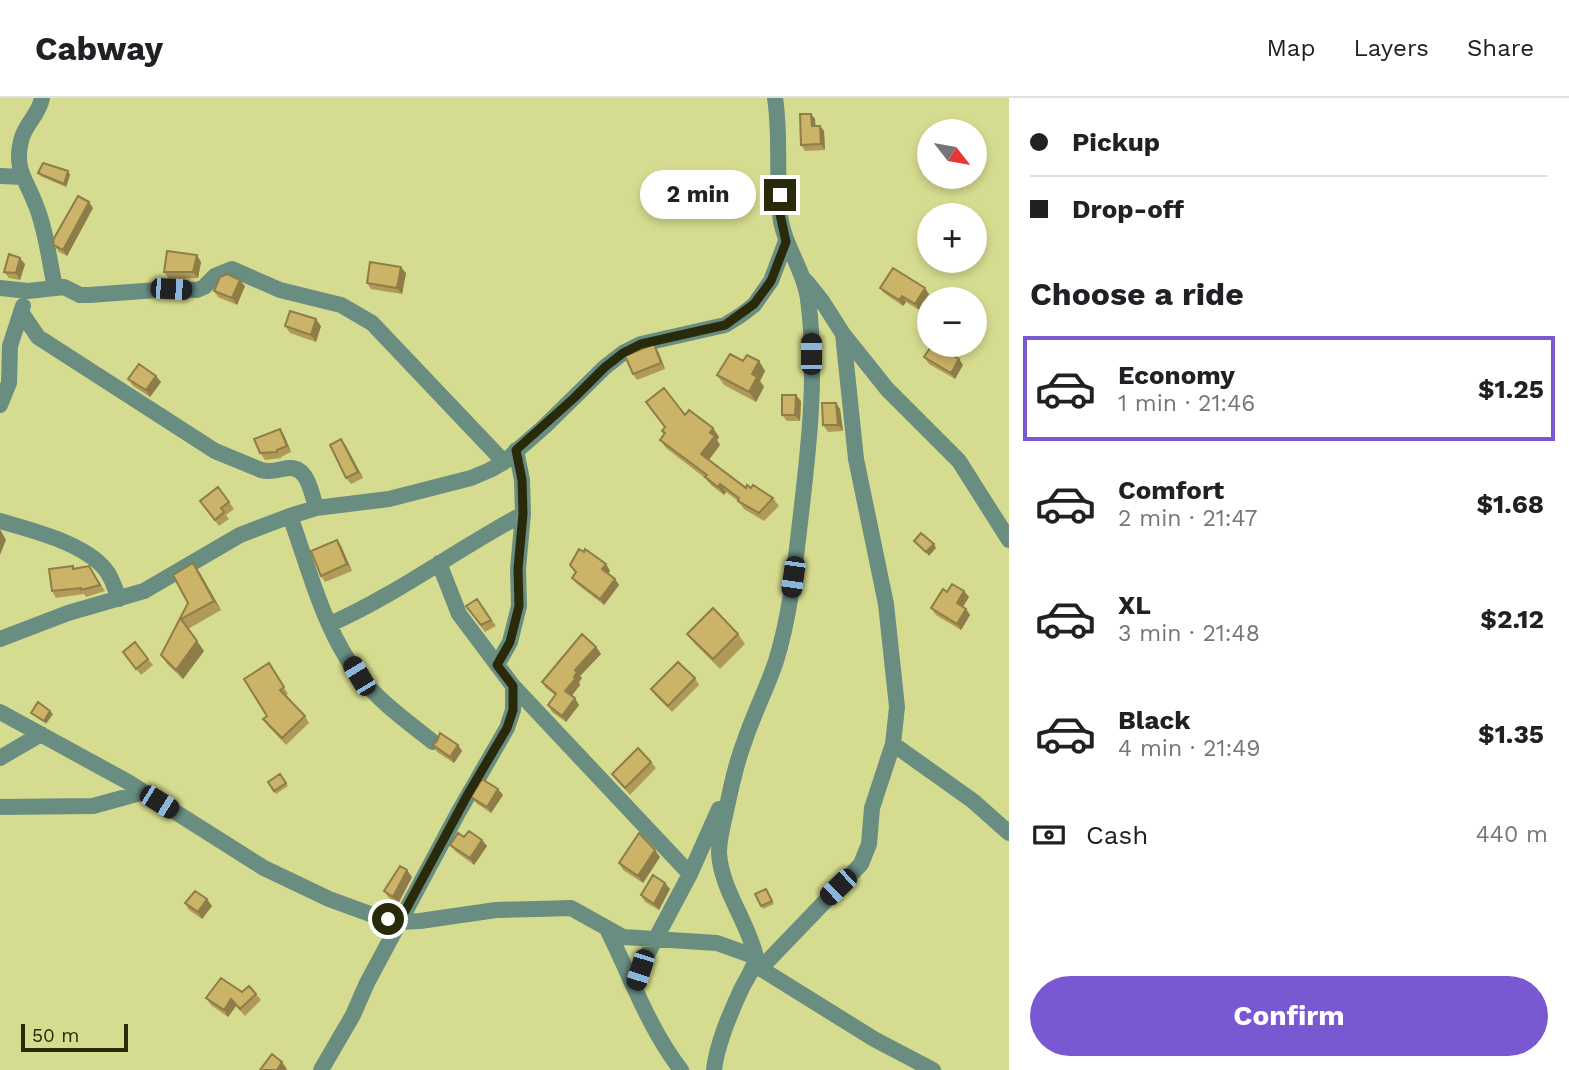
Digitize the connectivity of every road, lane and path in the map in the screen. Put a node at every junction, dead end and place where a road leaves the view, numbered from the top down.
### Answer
1 (42, 98) edge
2 (775, 98) edge
3 (0, 176) edge
4 (22, 177) junction
5 (786, 242) junction
6 (803, 277) junction
7 (55, 287) junction
8 (0, 288) edge
9 (28, 291) junction
10 (21, 312) junction
11 (843, 334) junction
12 (0, 405) edge
13 (510, 456) junction
14 (316, 508) junction
15 (523, 514) junction
16 (290, 516) junction
17 (994, 517) junction
18 (0, 521) edge
19 (1009, 528) edge
20 (1009, 540) edge
21 (439, 563) junction
22 (119, 599) junction
23 (330, 624) junction
24 (0, 639) edge
25 (497, 665) junction
26 (513, 686) junction
27 (0, 712) edge
28 (41, 734) junction
29 (433, 742) edge
30 (893, 744) junction
31 (0, 758) edge
32 (731, 781) junction
33 (144, 792) junction
34 (0, 807) edge
35 (1009, 833) edge
36 (690, 874) junction
37 (399, 922) junction
38 (607, 929) junction
39 (654, 938) junction
40 (757, 964) junction
41 (635, 987) junction
42 (321, 1070) edge
43 (681, 1070) edge
44 (714, 1070) edge
45 (933, 1070) edge

1 - 4 street
2 - 5 street
3 - 4 street
4 - 7 street
5 - 6 street
5 - 13 street
6 - 11 street
6 - 32 street
7 - 9 street
7 - 13 street
8 - 9 street
9 - 10 street
10 - 12 street
10 - 14 street
11 - 17 street
11 - 30 street
13 - 14 street
13 - 15 street
14 - 16 street
15 - 21 street
15 - 25 street
16 - 22 street
16 - 23 street
17 - 19 street
17 - 20 street
18 - 22 street
21 - 23 street
21 - 25 street
22 - 24 street
23 - 29 street
25 - 26 street
26 - 36 street
26 - 37 street
27 - 28 street
28 - 31 street
28 - 33 street
30 - 35 street
30 - 40 street
32 - 36 street
32 - 40 street
33 - 34 street
33 - 37 street
36 - 39 street
37 - 38 street
37 - 42 street
38 - 39 street
38 - 41 street
39 - 40 street
39 - 41 street
40 - 44 street
40 - 45 street
41 - 43 street

